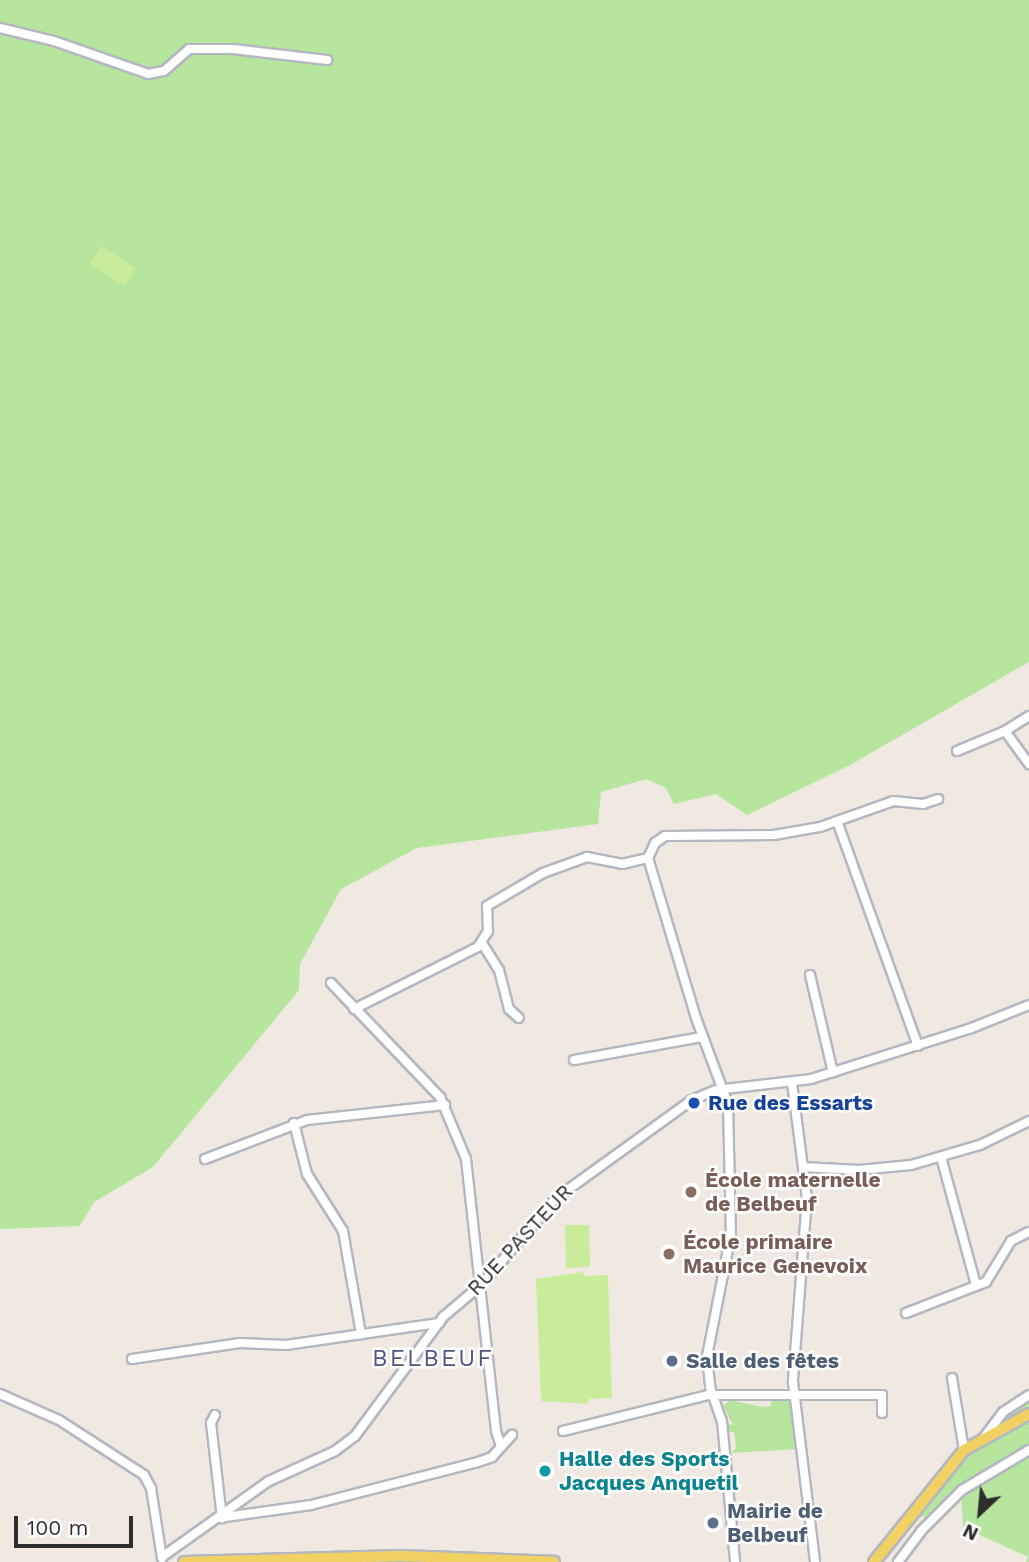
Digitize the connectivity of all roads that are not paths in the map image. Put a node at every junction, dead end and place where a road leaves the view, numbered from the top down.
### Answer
1 (0, 28) edge
2 (327, 60) dead end
3 (1029, 716) edge
4 (1005, 731) junction
5 (957, 751) dead end
6 (1029, 764) edge
7 (938, 799) dead end
8 (837, 821) junction
9 (649, 858) junction
10 (482, 943) junction
11 (810, 975) dead end
12 (331, 983) dead end
13 (1029, 1005) edge
14 (354, 1009) junction
15 (519, 1018) dead end
16 (702, 1037) junction
17 (918, 1046) junction
18 (574, 1060) dead end
19 (832, 1072) junction
20 (792, 1083) junction
21 (722, 1090) junction
22 (445, 1105) junction
23 (1029, 1121) edge
24 (294, 1124) junction
25 (941, 1157) junction
26 (205, 1159) dead end
27 (803, 1167) junction
28 (1029, 1232) edge
29 (482, 1284) junction
30 (976, 1285) junction
31 (906, 1313) dead end
32 (439, 1323) junction
33 (361, 1334) junction
34 (132, 1359) dead end
35 (952, 1378) dead end
36 (0, 1394) edge
37 (713, 1395) junction
38 (1029, 1395) edge
39 (794, 1397) junction
40 (883, 1413) dead end
41 (1029, 1414) edge
42 (215, 1415) dead end
43 (563, 1431) dead end
44 (512, 1435) dead end
45 (985, 1436) junction
46 (501, 1446) junction
47 (964, 1450) junction
48 (1029, 1450) edge
49 (222, 1518) junction
50 (162, 1559) edge
51 (226, 1561) edge
52 (184, 1562) edge
53 (554, 1562) edge
54 (735, 1562) edge
55 (815, 1562) edge
56 (874, 1562) edge
57 (898, 1562) edge

1 - 2 street
3 - 4 street
4 - 5 street
4 - 6 street
7 - 8 street
8 - 9 street
8 - 17 street
9 - 10 street
9 - 16 street
10 - 14 street
10 - 15 street
11 - 19 street
12 - 14 street
13 - 17 street, RUE PASTEUR
14 - 22 street
16 - 18 street
16 - 21 street
17 - 19 street, RUE PASTEUR
19 - 20 street, RUE PASTEUR
20 - 21 street, RUE PASTEUR
20 - 27 street
21 - 29 street, RUE PASTEUR
21 - 37 street
22 - 24 street
22 - 29 street
23 - 25 street
24 - 26 street
24 - 33 street
25 - 27 street
25 - 30 street
27 - 39 street
28 - 30 street
29 - 32 street, RUE PASTEUR
29 - 46 street
30 - 31 street
32 - 33 street
32 - 49 street, RUE PASTEUR
33 - 34 street
35 - 47 street
36 - 50 street
37 - 39 street
37 - 43 street
37 - 54 street
38 - 45 street
39 - 40 street
39 - 55 street
41 - 45 main road
42 - 49 street
44 - 46 street
45 - 47 main road
46 - 49 street
47 - 56 main road
48 - 57 street
49 - 50 street, RUE PASTEUR
51 - 52 main road
51 - 53 main road

